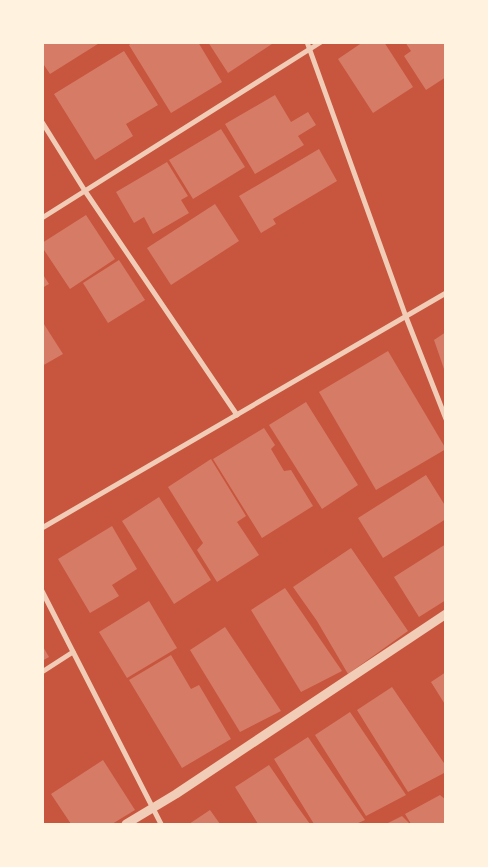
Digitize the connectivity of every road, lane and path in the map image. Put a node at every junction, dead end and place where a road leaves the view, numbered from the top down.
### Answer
1 (307, 42) edge
2 (321, 42) edge
3 (310, 50) junction
4 (42, 122) edge
5 (85, 191) junction
6 (42, 218) edge
7 (446, 293) edge
8 (406, 317) junction
9 (237, 415) junction
10 (446, 419) edge
11 (42, 528) edge
12 (42, 591) edge
13 (446, 614) edge
14 (74, 652) junction
15 (42, 672) edge
16 (152, 807) junction
17 (126, 824) edge
18 (161, 824) edge

1 - 3 street
2 - 3 street
3 - 5 street
3 - 8 street
4 - 5 street
5 - 6 street
5 - 9 street
7 - 8 street
8 - 9 street
8 - 10 street
9 - 11 street
12 - 14 street
13 - 16 street
14 - 15 street
14 - 16 street
16 - 17 street
16 - 18 street

